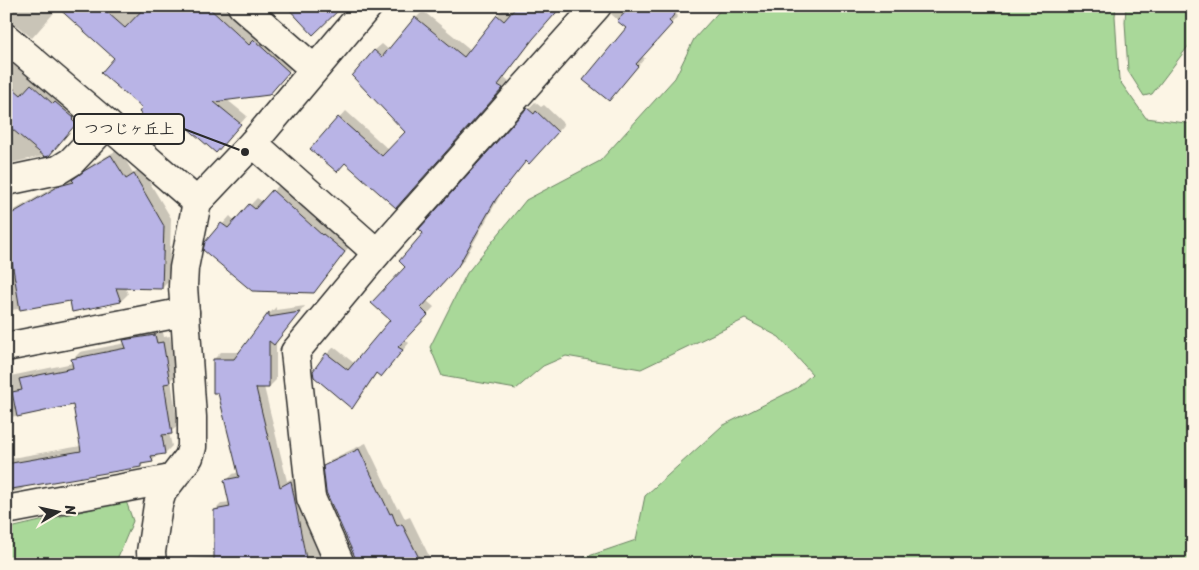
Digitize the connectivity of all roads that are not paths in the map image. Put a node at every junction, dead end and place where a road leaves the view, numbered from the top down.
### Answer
1 (242, 6) edge
2 (368, 6) edge
3 (597, 6) edge
4 (6, 38) edge
5 (314, 69) junction
6 (108, 124) junction
7 (253, 143) junction
8 (6, 181) edge
9 (197, 202) junction
10 (378, 253) junction
11 (185, 312) junction
12 (6, 347) edge
13 (171, 479) junction
14 (6, 510) edge
15 (152, 564) edge
16 (340, 564) edge

1 - 5 street
2 - 5 street
3 - 10 street
4 - 6 street
5 - 7 street
6 - 8 street
6 - 9 street
7 - 9 street
7 - 10 street
9 - 11 street
10 - 16 street
11 - 12 street
11 - 13 street
13 - 14 street
13 - 15 street

